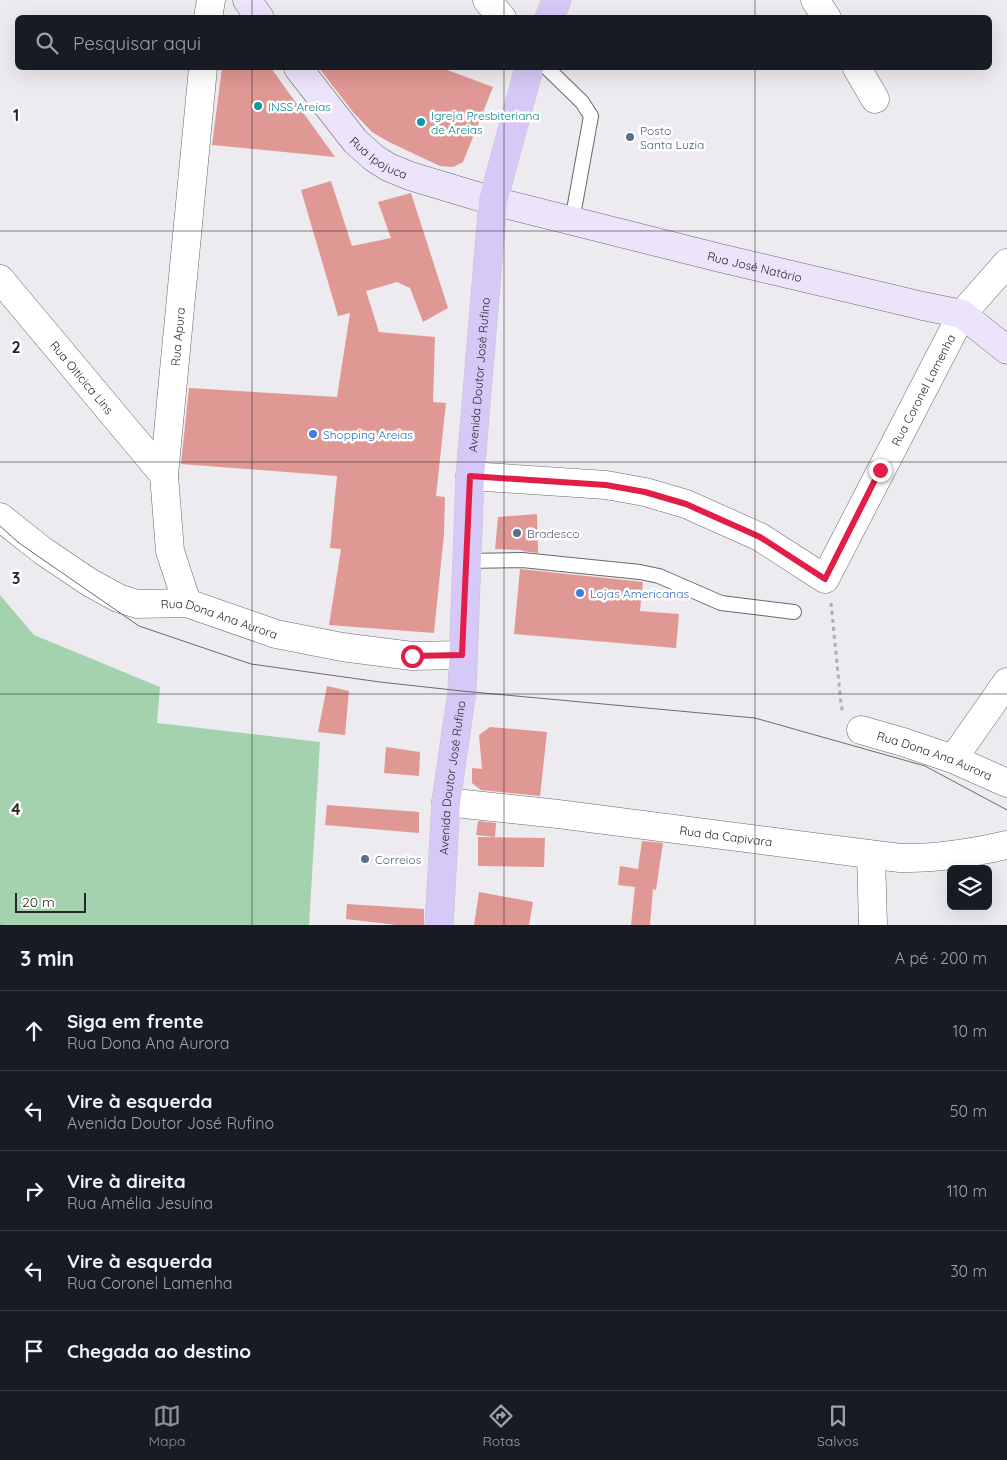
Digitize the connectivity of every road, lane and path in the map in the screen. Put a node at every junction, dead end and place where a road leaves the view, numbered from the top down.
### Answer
1 (210, 0) edge
2 (247, 0) edge
3 (487, 0) edge
4 (557, 0) edge
5 (814, 0) edge
6 (208, 15) edge
7 (258, 15) edge
8 (500, 15) edge
9 (550, 15) edge
10 (824, 15) edge
11 (203, 70) edge
12 (300, 70) edge
13 (528, 70) edge
14 (549, 70) edge
15 (858, 70) edge
16 (875, 99) dead end
17 (493, 201) junction
18 (572, 221) junction
19 (1007, 263) edge
20 (0, 279) edge
21 (962, 314) junction
22 (1007, 350) edge
23 (164, 475) junction
24 (470, 476) junction
25 (0, 517) edge
26 (466, 561) junction
27 (187, 603) junction
28 (794, 612) dead end
29 (834, 615) dead end
30 (462, 655) junction
31 (1007, 682) edge
32 (861, 730) joint
33 (953, 759) junction
34 (1007, 783) edge
35 (446, 802) junction
36 (1007, 845) edge
37 (871, 854) junction
38 (439, 925) edge
39 (873, 925) edge

1 - 6 street
2 - 7 main road
3 - 8 street
4 - 9 main road
5 - 10 street
11 - 23 street, Rua Apura
12 - 17 main road, Rua Ipojuca
13 - 17 main road, Avenida Doutor José Rufino
14 - 18 lane
15 - 16 street
17 - 18 main road, Rua José Natário
17 - 24 main road, Avenida Doutor José Rufino
18 - 21 main road, Rua José Natário
19 - 21 street, Rua Coronel Lamenha
20 - 23 street, Rua Oiticica Lins
21 - 22 main road, Rua José Natário
21 - 24 street, Rua Coronel Lamenha
23 - 27 street, Rua Apura
24 - 26 main road, Avenida Doutor José Rufino
25 - 27 street, Rua Dona Ana Aurora
26 - 28 lane
26 - 30 main road, Avenida Doutor José Rufino
27 - 30 street, Rua Dona Ana Aurora
29 - 32 path
30 - 35 main road, Avenida Doutor José Rufino
31 - 33 street
32 - 33 street, Rua Dona Ana Aurora
33 - 34 street, Rua Dona Ana Aurora
35 - 37 street, Rua da Capivara
35 - 38 main road, Avenida Doutor José Rufino
36 - 37 street, Rua da Capivara
37 - 39 street

